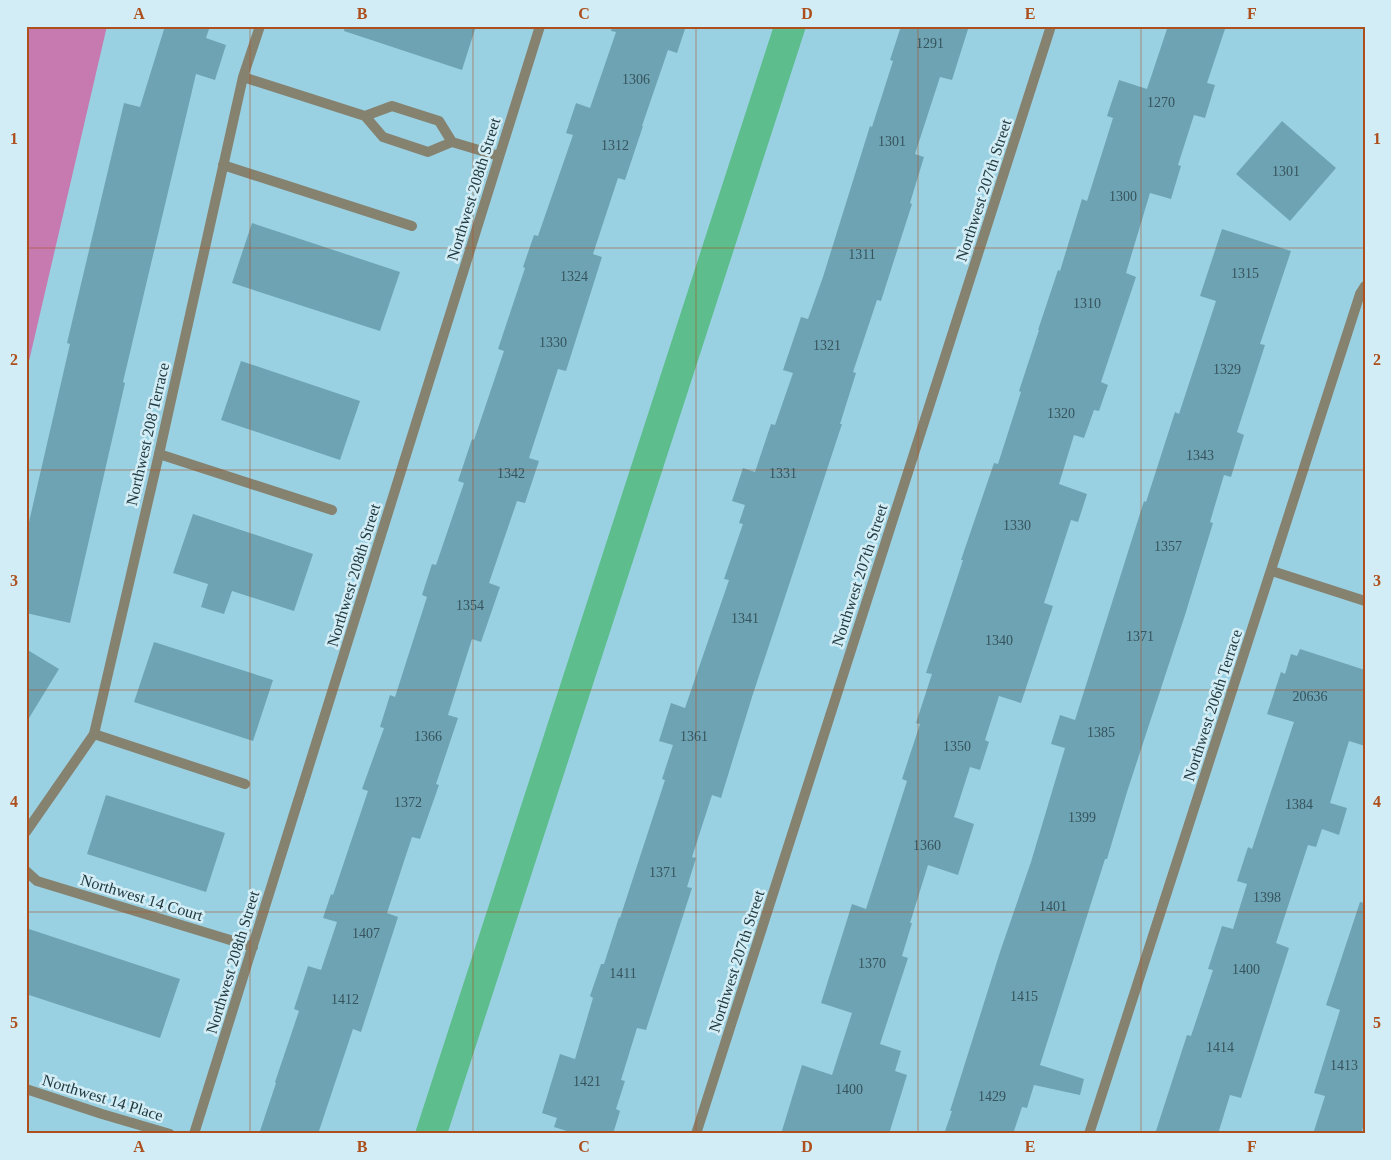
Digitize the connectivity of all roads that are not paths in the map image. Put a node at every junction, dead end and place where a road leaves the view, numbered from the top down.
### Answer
1 (260, 26) edge
2 (540, 26) edge
3 (1051, 26) edge
4 (243, 76) junction
5 (365, 116) junction
6 (452, 142) junction
7 (499, 156) junction
8 (223, 165) junction
9 (412, 226) dead end
10 (1365, 286) edge
11 (158, 454) junction
12 (332, 510) dead end
13 (1272, 571) junction
14 (1365, 601) edge
15 (94, 734) junction
16 (245, 784) dead end
17 (26, 832) edge
18 (26, 871) edge
19 (253, 947) junction
20 (26, 1089) edge
21 (170, 1134) edge
22 (194, 1134) edge
23 (696, 1134) edge
24 (1090, 1134) edge

1 - 4 street, Northwest 208 Terrace
2 - 7 street, Northwest 208th Street
3 - 23 street, Northwest 207th Street
4 - 5 street
4 - 8 street, Northwest 208 Terrace
5 - 6 street
5 - 6 street
6 - 7 street
7 - 19 street, Northwest 208th Street
8 - 9 street
8 - 11 street, Northwest 208 Terrace
10 - 13 street, Northwest 206th Terrace
11 - 12 street
11 - 15 street, Northwest 208 Terrace
13 - 14 street
13 - 24 street, Northwest 206th Terrace
15 - 16 street
15 - 17 street, Northwest 208 Terrace
18 - 19 street, Northwest 14 Court
19 - 22 street, Northwest 208th Street
20 - 21 street, Northwest 14 Place

